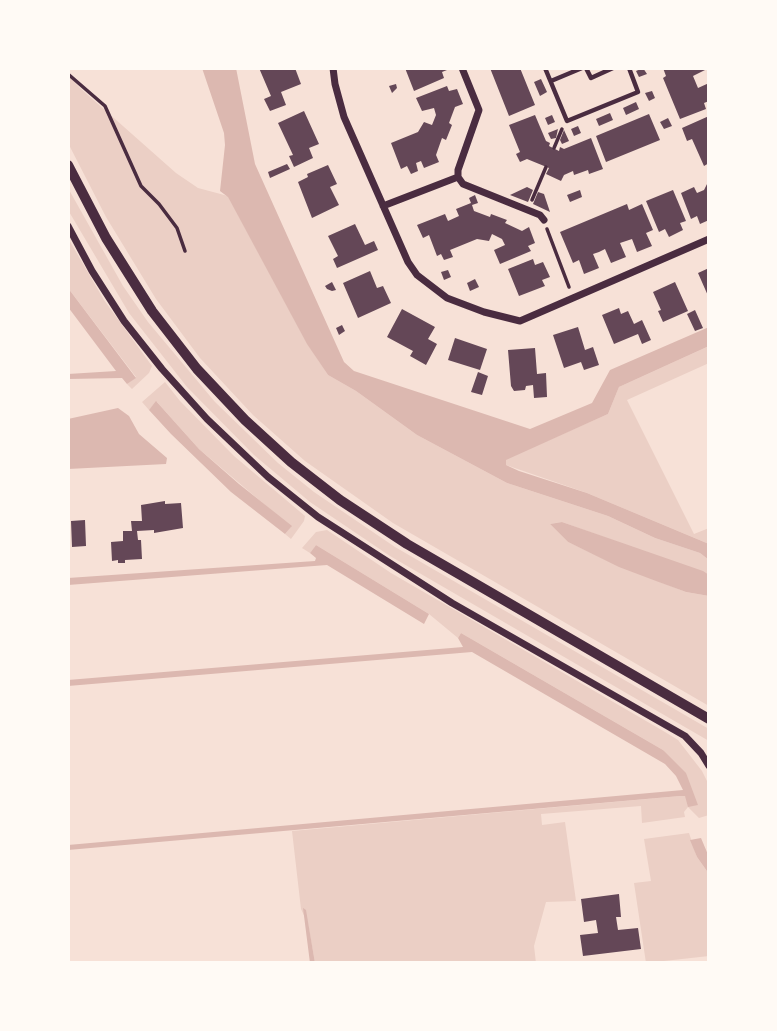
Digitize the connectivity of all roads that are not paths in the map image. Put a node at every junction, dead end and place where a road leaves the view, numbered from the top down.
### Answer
1 (333, 68) edge
2 (462, 68) edge
3 (545, 68) edge
4 (584, 68) edge
5 (613, 68) edge
6 (630, 68) edge
7 (551, 81) junction
8 (68, 165) edge
9 (458, 177) junction
10 (383, 206) junction
11 (544, 220) road end
12 (68, 226) edge
13 (709, 239) edge
14 (709, 719) edge
15 (709, 766) edge

1 - 10 street
2 - 9 street
3 - 7 lane
4 - 5 lane
4 - 7 lane
6 - 7 lane
8 - 14 main road
9 - 10 street
9 - 11 street
10 - 13 street
12 - 15 street

